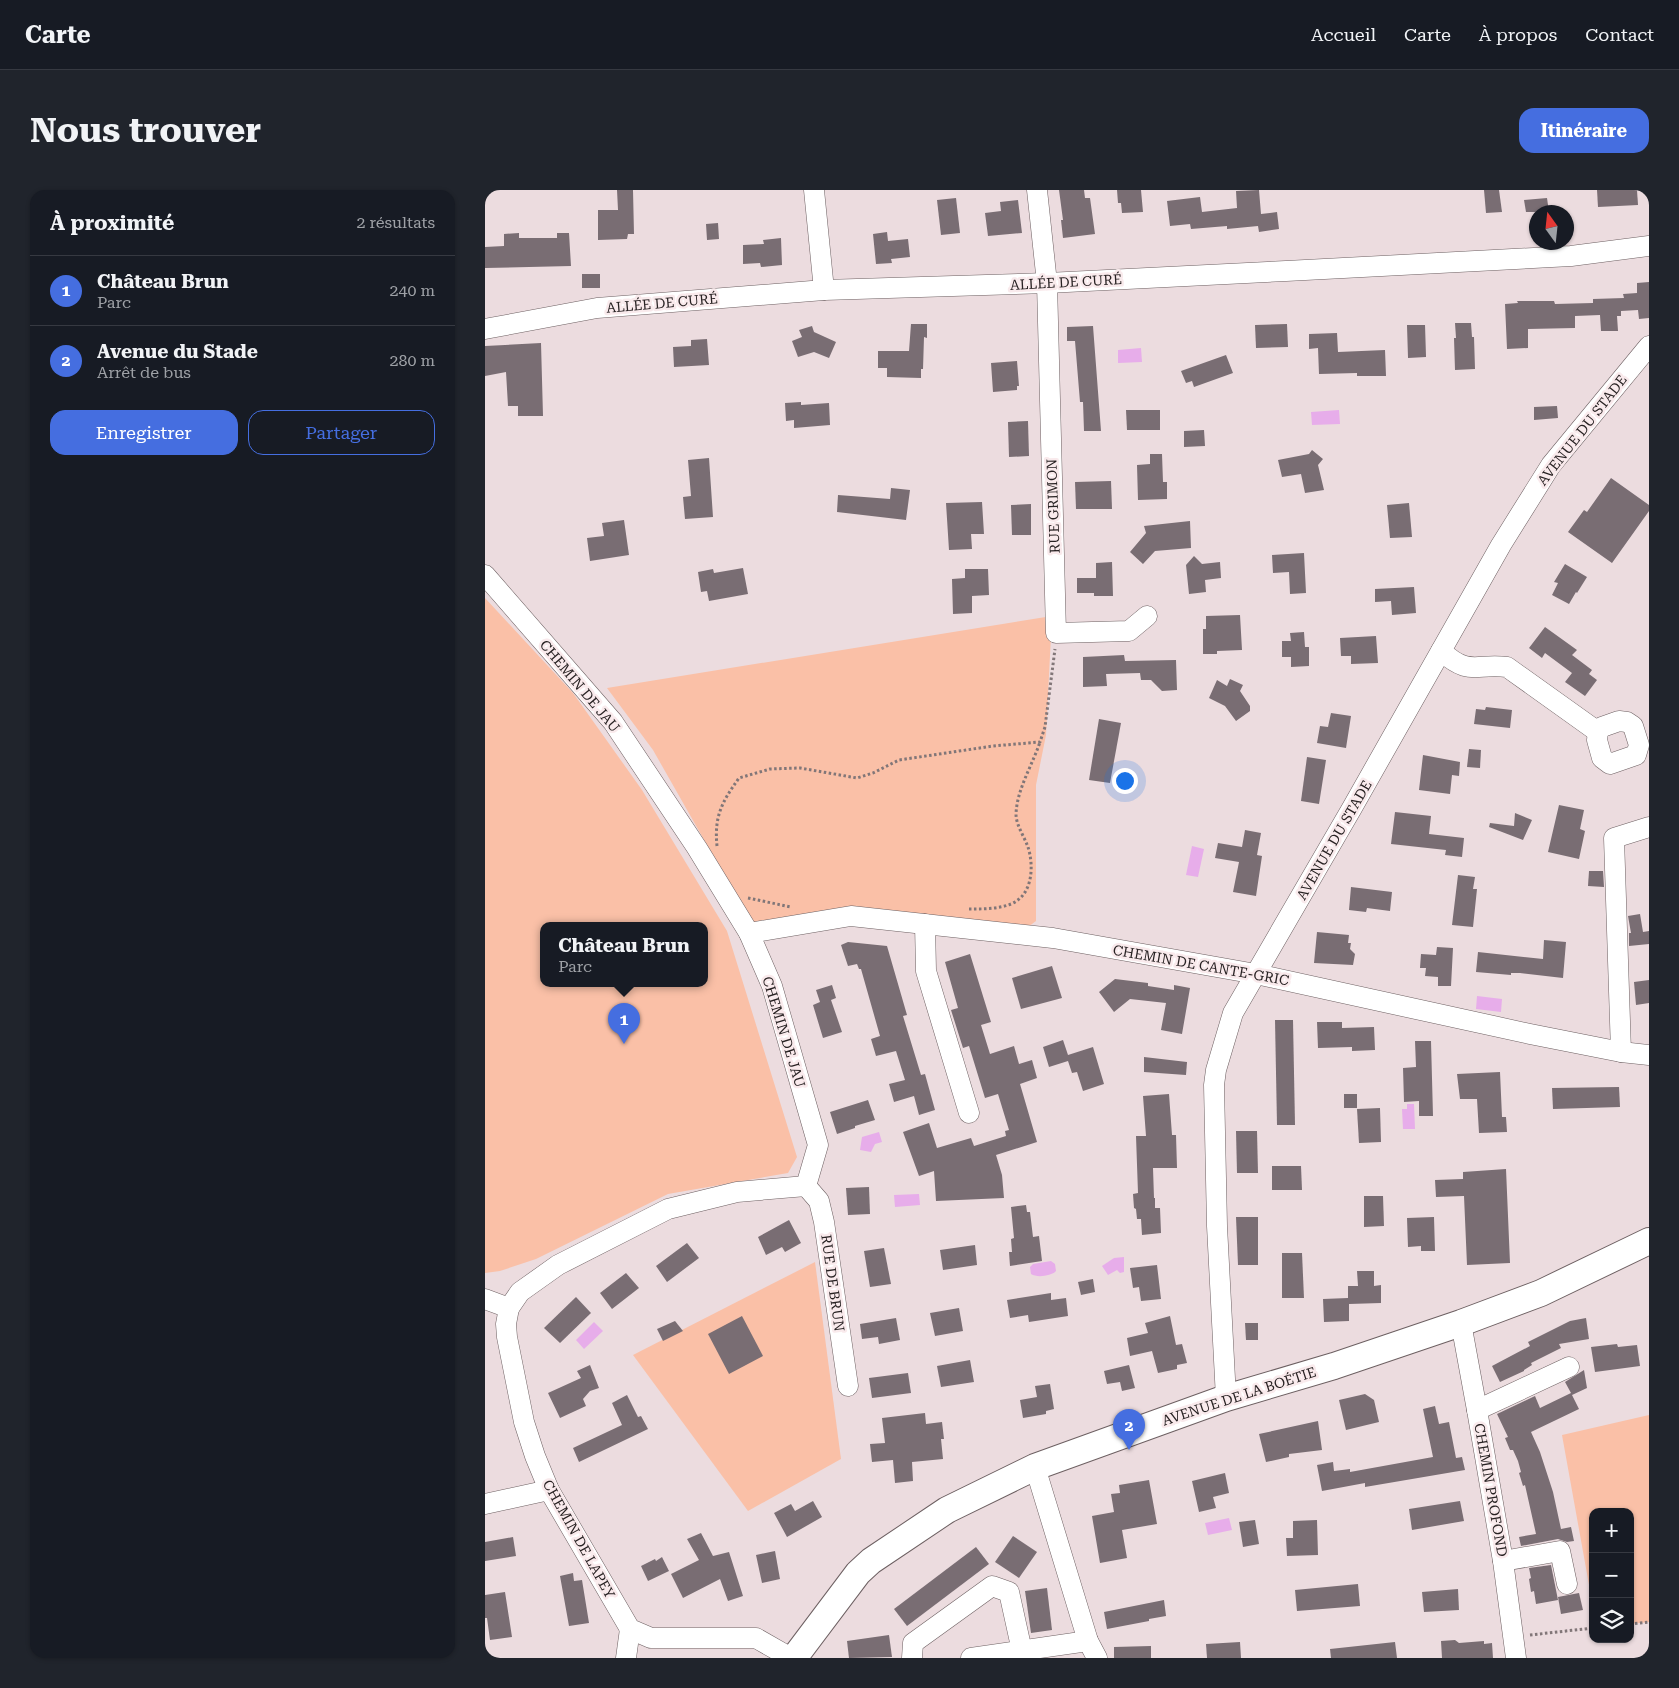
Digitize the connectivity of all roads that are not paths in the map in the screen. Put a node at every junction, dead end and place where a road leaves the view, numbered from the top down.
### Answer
1 (813, 190) edge
2 (1037, 190) edge
3 (1649, 246) edge
4 (1047, 283) junction
5 (824, 290) junction
6 (485, 329) edge
7 (1649, 346) edge
8 (485, 575) edge
9 (1147, 616) dead end
10 (1441, 650) junction
11 (1597, 732) dead end
12 (1649, 826) edge
13 (925, 924) junction
14 (749, 933) junction
15 (1256, 974) junction
16 (1621, 1052) junction
17 (1649, 1055) edge
18 (969, 1113) dead end
19 (806, 1186) junction
20 (1649, 1241) edge
21 (485, 1299) edge
22 (509, 1308) junction
23 (1461, 1323) junction
24 (1569, 1367) dead end
25 (848, 1386) dead end
26 (1226, 1398) junction
27 (1477, 1410) junction
28 (1035, 1467) junction
29 (549, 1490) junction
30 (485, 1504) edge
31 (1503, 1562) junction
32 (1567, 1584) dead end
33 (630, 1630) junction
34 (1093, 1650) edge
35 (1022, 1651) junction
36 (626, 1658) edge
37 (792, 1658) edge
38 (912, 1658) edge
39 (971, 1658) edge
40 (1516, 1658) edge

1 - 5 street
2 - 4 street, RUE GRIMON
3 - 4 street, ALLÉE DE CURÉ
4 - 5 street, ALLÉE DE CURÉ
4 - 9 street, RUE GRIMON
5 - 6 street, ALLÉE DE CURÉ
7 - 10 street, AVENUE DU STADE
8 - 14 street, CHEMIN DE JAU
10 - 11 street
10 - 15 street, AVENUE DU STADE
12 - 16 street
13 - 14 street, CHEMIN DE CANTE-GRIC
13 - 15 street, CHEMIN DE CANTE-GRIC
13 - 18 street
14 - 19 street, CHEMIN DE JAU
15 - 16 street, CHEMIN DE CANTE-GRIC
15 - 26 street, AVENUE DU STADE
16 - 17 street, CHEMIN DE CANTE-GRIC
19 - 22 street
19 - 25 street, RUE DE BRUN
20 - 23 main road, AVENUE DE LA BOÉTIE
21 - 22 street
22 - 29 street, CHEMIN DE LAPEY
23 - 26 main road, AVENUE DE LA BOÉTIE
23 - 27 street, CHEMIN PROFOND
24 - 27 street
26 - 28 main road, AVENUE DE LA BOÉTIE
27 - 31 street, CHEMIN PROFOND
28 - 34 street
28 - 37 main road, AVENUE DE LA BOÉTIE
29 - 30 street
29 - 33 street, CHEMIN DE LAPEY
31 - 32 street
31 - 40 street, CHEMIN PROFOND
33 - 36 street
33 - 37 street
34 - 35 street
35 - 38 street
35 - 39 street

